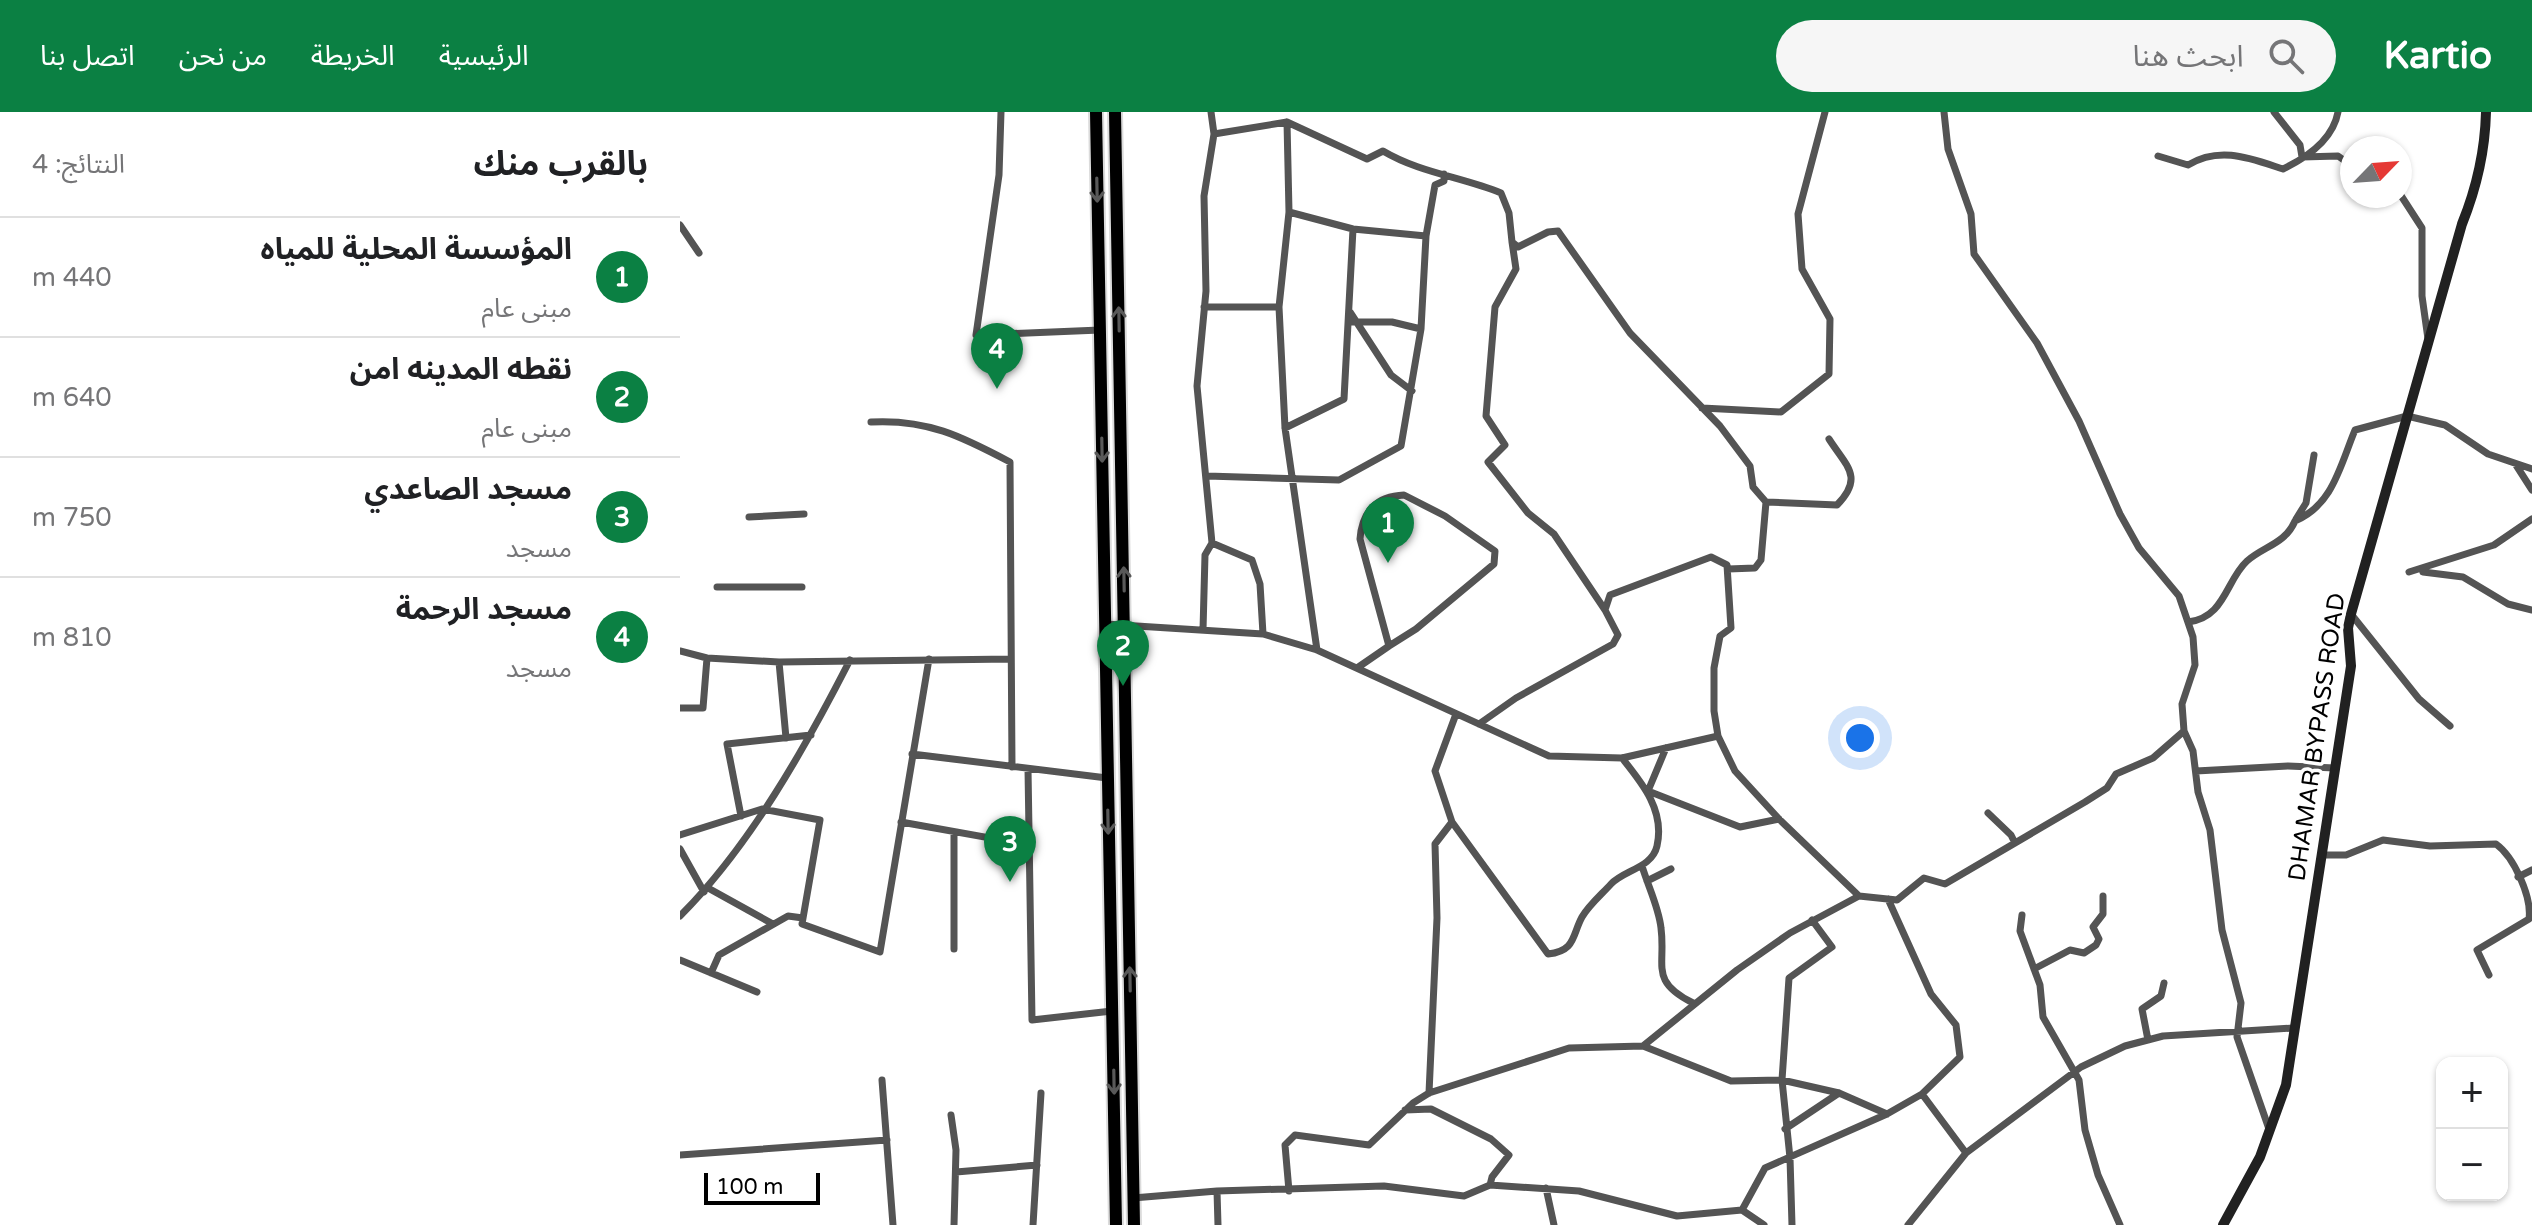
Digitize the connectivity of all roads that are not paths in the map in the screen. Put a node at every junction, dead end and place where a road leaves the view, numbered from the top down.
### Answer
1 (1001, 112) edge
2 (1096, 112) edge
3 (1115, 112) edge
4 (1211, 112) edge
5 (1825, 112) edge
6 (1944, 112) edge
7 (2274, 112) edge
8 (2338, 112) edge
9 (2486, 112) edge
10 (1287, 122) junction
11 (1214, 134) junction
12 (2158, 156) dead end
13 (2309, 156) junction
14 (2340, 157) edge
15 (1444, 174) junction
16 (2409, 208) edge
17 (1289, 212) junction
18 (680, 225) edge
19 (1353, 229) junction
20 (1426, 236) junction
21 (1512, 242) junction
22 (1098, 250) junction
23 (699, 253) dead end
24 (1117, 254) junction
25 (1204, 307) junction
26 (1279, 307) junction
27 (1352, 322) junction
28 (1421, 329) junction
29 (1100, 330) junction
30 (2428, 341) junction
31 (1100, 358) junction
32 (1120, 361) junction
33 (1412, 391) junction
34 (1702, 408) junction
35 (2407, 416) junction
36 (871, 422) dead end
37 (1285, 428) junction
38 (1829, 439) dead end
39 (2314, 455) dead end
40 (2516, 465) junction
41 (2532, 469) edge
42 (1207, 476) junction
43 (1290, 478) junction
44 (2532, 490) edge
45 (1766, 502) junction
46 (804, 514) dead end
47 (749, 517) dead end
48 (2532, 519) edge
49 (2295, 521) junction
50 (1212, 543) junction
51 (1728, 569) junction
52 (2409, 572) dead end
53 (2421, 572) junction
54 (717, 587) dead end
55 (802, 587) dead end
56 (1605, 610) junction
57 (2532, 610) edge
58 (2351, 614) junction
59 (2188, 622) junction
60 (1105, 624) junction
61 (1124, 625) junction
62 (1203, 630) junction
63 (1263, 634) junction
64 (1389, 646) junction
65 (1317, 650) junction
66 (680, 651) edge
67 (707, 658) junction
68 (929, 659) junction
69 (1011, 659) junction
70 (850, 660) junction
71 (779, 662) junction
72 (1357, 668) junction
73 (680, 708) edge
74 (1456, 714) junction
75 (1106, 720) junction
76 (1126, 721) junction
77 (1479, 724) junction
78 (2450, 726) dead end
79 (2184, 731) junction
80 (811, 735) junction
81 (1718, 736) junction
82 (786, 738) junction
83 (1666, 748) junction
84 (912, 754) junction
85 (1622, 758) junction
86 (1012, 767) junction
87 (2335, 768) junction
88 (1028, 769) junction
89 (2196, 771) junction
90 (1107, 778) junction
91 (1648, 791) junction
92 (762, 809) junction
93 (1988, 813) dead end
94 (741, 816) junction
95 (1779, 819) junction
96 (901, 822) junction
97 (1452, 822) junction
98 (954, 832) junction
99 (680, 835) edge
100 (2015, 843) junction
101 (1029, 845) junction
102 (680, 849) edge
103 (2321, 855) junction
104 (1642, 866) junction
105 (1671, 869) dead end
106 (2532, 870) edge
107 (2518, 877) junction
108 (1647, 881) junction
109 (706, 890) junction
110 (1859, 896) junction
111 (2103, 896) dead end
112 (1888, 899) junction
113 (2022, 915) dead end
114 (680, 916) edge
115 (803, 918) junction
116 (1812, 920) junction
117 (773, 924) junction
118 (954, 949) dead end
119 (680, 960) edge
120 (2034, 969) junction
121 (711, 973) junction
122 (2489, 975) dead end
123 (2164, 983) dead end
124 (757, 992) dead end
125 (1693, 1003) junction
126 (1112, 1011) junction
127 (2294, 1028) junction
128 (2238, 1029) junction
129 (2148, 1040) junction
130 (1643, 1046) junction
131 (2075, 1072) junction
132 (882, 1080) dead end
133 (1782, 1080) junction
134 (1041, 1093) dead end
135 (1429, 1093) junction
136 (1839, 1093) junction
137 (1922, 1094) junction
138 (1405, 1110) junction
139 (1887, 1114) junction
140 (951, 1115) dead end
141 (1785, 1129) junction
142 (2271, 1133) junction
143 (887, 1140) junction
144 (1966, 1153) junction
145 (680, 1155) edge
146 (1790, 1158) junction
147 (1037, 1165) junction
148 (956, 1172) junction
149 (1490, 1185) junction
150 (1546, 1188) junction
151 (1217, 1191) junction
152 (1289, 1191) junction
153 (1133, 1198) junction
154 (1742, 1210) junction
155 (893, 1225) edge
156 (954, 1225) edge
157 (1033, 1225) edge
158 (1116, 1225) edge
159 (1134, 1225) edge
160 (1218, 1225) edge
161 (1554, 1225) edge
162 (1764, 1225) edge
163 (1792, 1225) edge
164 (1908, 1225) edge
165 (2120, 1225) edge
166 (2223, 1225) edge

1 - 29 street
2 -> 22 main road
3 - 24 main road
4 - 11 street
5 - 34 street
6 - 59 street
7 - 13 street
8 - 13 street
9 - 30 main road, DHAMAR BYPASS ROAD
10 - 11 street
10 - 15 street
10 - 17 street
11 - 25 street
12 - 13 street
13 - 14 street
15 - 20 street
15 - 21 street
16 - 30 street
17 - 19 street
17 - 26 street
18 - 23 street
19 - 20 street
19 - 27 street
20 - 28 street
21 - 34 street
21 - 56 street
22 - 24 main road
22 - 29 main road
32 -> 24 main road
25 - 26 street
25 - 42 street
26 - 37 street
27 - 28 street
27 - 33 street
27 - 37 street
28 - 33 street
29 - 31 main road
30 - 35 main road, DHAMAR BYPASS ROAD
31 - 32 main road
31 -> 60 main road
61 -> 32 main road
33 - 43 street
34 - 45 street
35 - 40 street
35 - 49 street
35 - 58 main road, DHAMAR BYPASS ROAD
36 - 69 street
37 - 43 street
38 - 45 street
39 - 49 street
40 - 41 street
40 - 44 street
42 - 43 street
42 - 50 street
43 - 65 street
45 - 51 street
46 - 47 street
48 - 53 street
49 - 59 street
50 - 62 street
50 - 63 street
51 - 56 street
51 - 81 street
52 - 53 street
53 - 57 street
54 - 55 street
56 - 77 street
58 - 78 street
58 - 87 main road, DHAMAR BYPASS ROAD
59 - 79 street
60 - 61 street
60 - 75 main road
61 - 62 street
61 - 76 main road
62 - 63 street
63 - 65 street
64 - 64 street
64 - 72 street
65 - 72 street
66 - 67 street
67 - 71 street
67 - 73 street
68 - 69 street
68 - 70 street
68 - 84 street
69 - 86 street
70 - 71 street
70 - 80 street
71 - 82 street
72 - 74 street
74 - 77 street
74 - 97 street
75 - 76 main road
75 - 90 main road
153 -> 76 main road
77 - 85 street
79 - 89 street
79 - 100 street
80 - 82 street
80 - 92 street
81 - 83 street
81 - 95 street
82 - 94 street
83 - 85 street
83 - 91 street
84 - 86 street
84 - 96 street
85 - 91 street
86 - 88 street
87 - 89 street
87 - 103 main road, DHAMAR BYPASS ROAD
88 - 90 street
88 - 101 street
89 - 128 street
90 -> 126 main road
91 - 95 street
91 - 104 street
92 - 94 street
92 - 109 street
92 - 115 street
93 - 100 street
94 - 99 street
95 - 110 street
96 - 98 street
96 - 115 street
97 - 104 street
97 - 135 street
98 - 101 street
98 - 118 street
100 - 112 street
101 - 126 street
102 - 109 street
103 - 107 street
103 - 127 main road, DHAMAR BYPASS ROAD
104 - 108 street
105 - 108 street
106 - 107 street
107 - 122 street
108 - 125 street
109 - 114 street
109 - 117 street
110 - 112 street
110 - 116 street
111 - 120 street
112 - 137 street
113 - 120 street
115 - 117 street
116 - 125 street
116 - 133 street
117 - 121 street
119 - 121 street
120 - 131 street
121 - 124 street
123 - 129 street
125 - 130 street
126 -> 158 main road
127 - 128 street
127 - 142 main road, DHAMAR BYPASS ROAD
128 - 129 street
128 - 142 street
129 - 131 street
130 - 133 street
130 - 135 street
131 - 144 street
131 - 165 street
132 - 143 street
133 - 136 street
133 - 141 street
134 - 147 street
135 - 138 street
136 - 139 street
136 - 141 street
137 - 139 street
137 - 144 street
138 - 149 street
138 - 152 street
139 - 146 street
140 - 148 street
141 - 146 street
142 - 166 main road, DHAMAR BYPASS ROAD
143 - 145 street
143 - 155 street
144 - 164 street
146 - 154 street
146 - 163 street
147 - 148 street
147 - 157 street
148 - 156 street
149 - 150 street
149 - 152 street
150 - 154 street
150 - 161 street
151 - 152 street
151 - 153 street
151 - 160 street
153 - 159 main road
154 - 162 street

